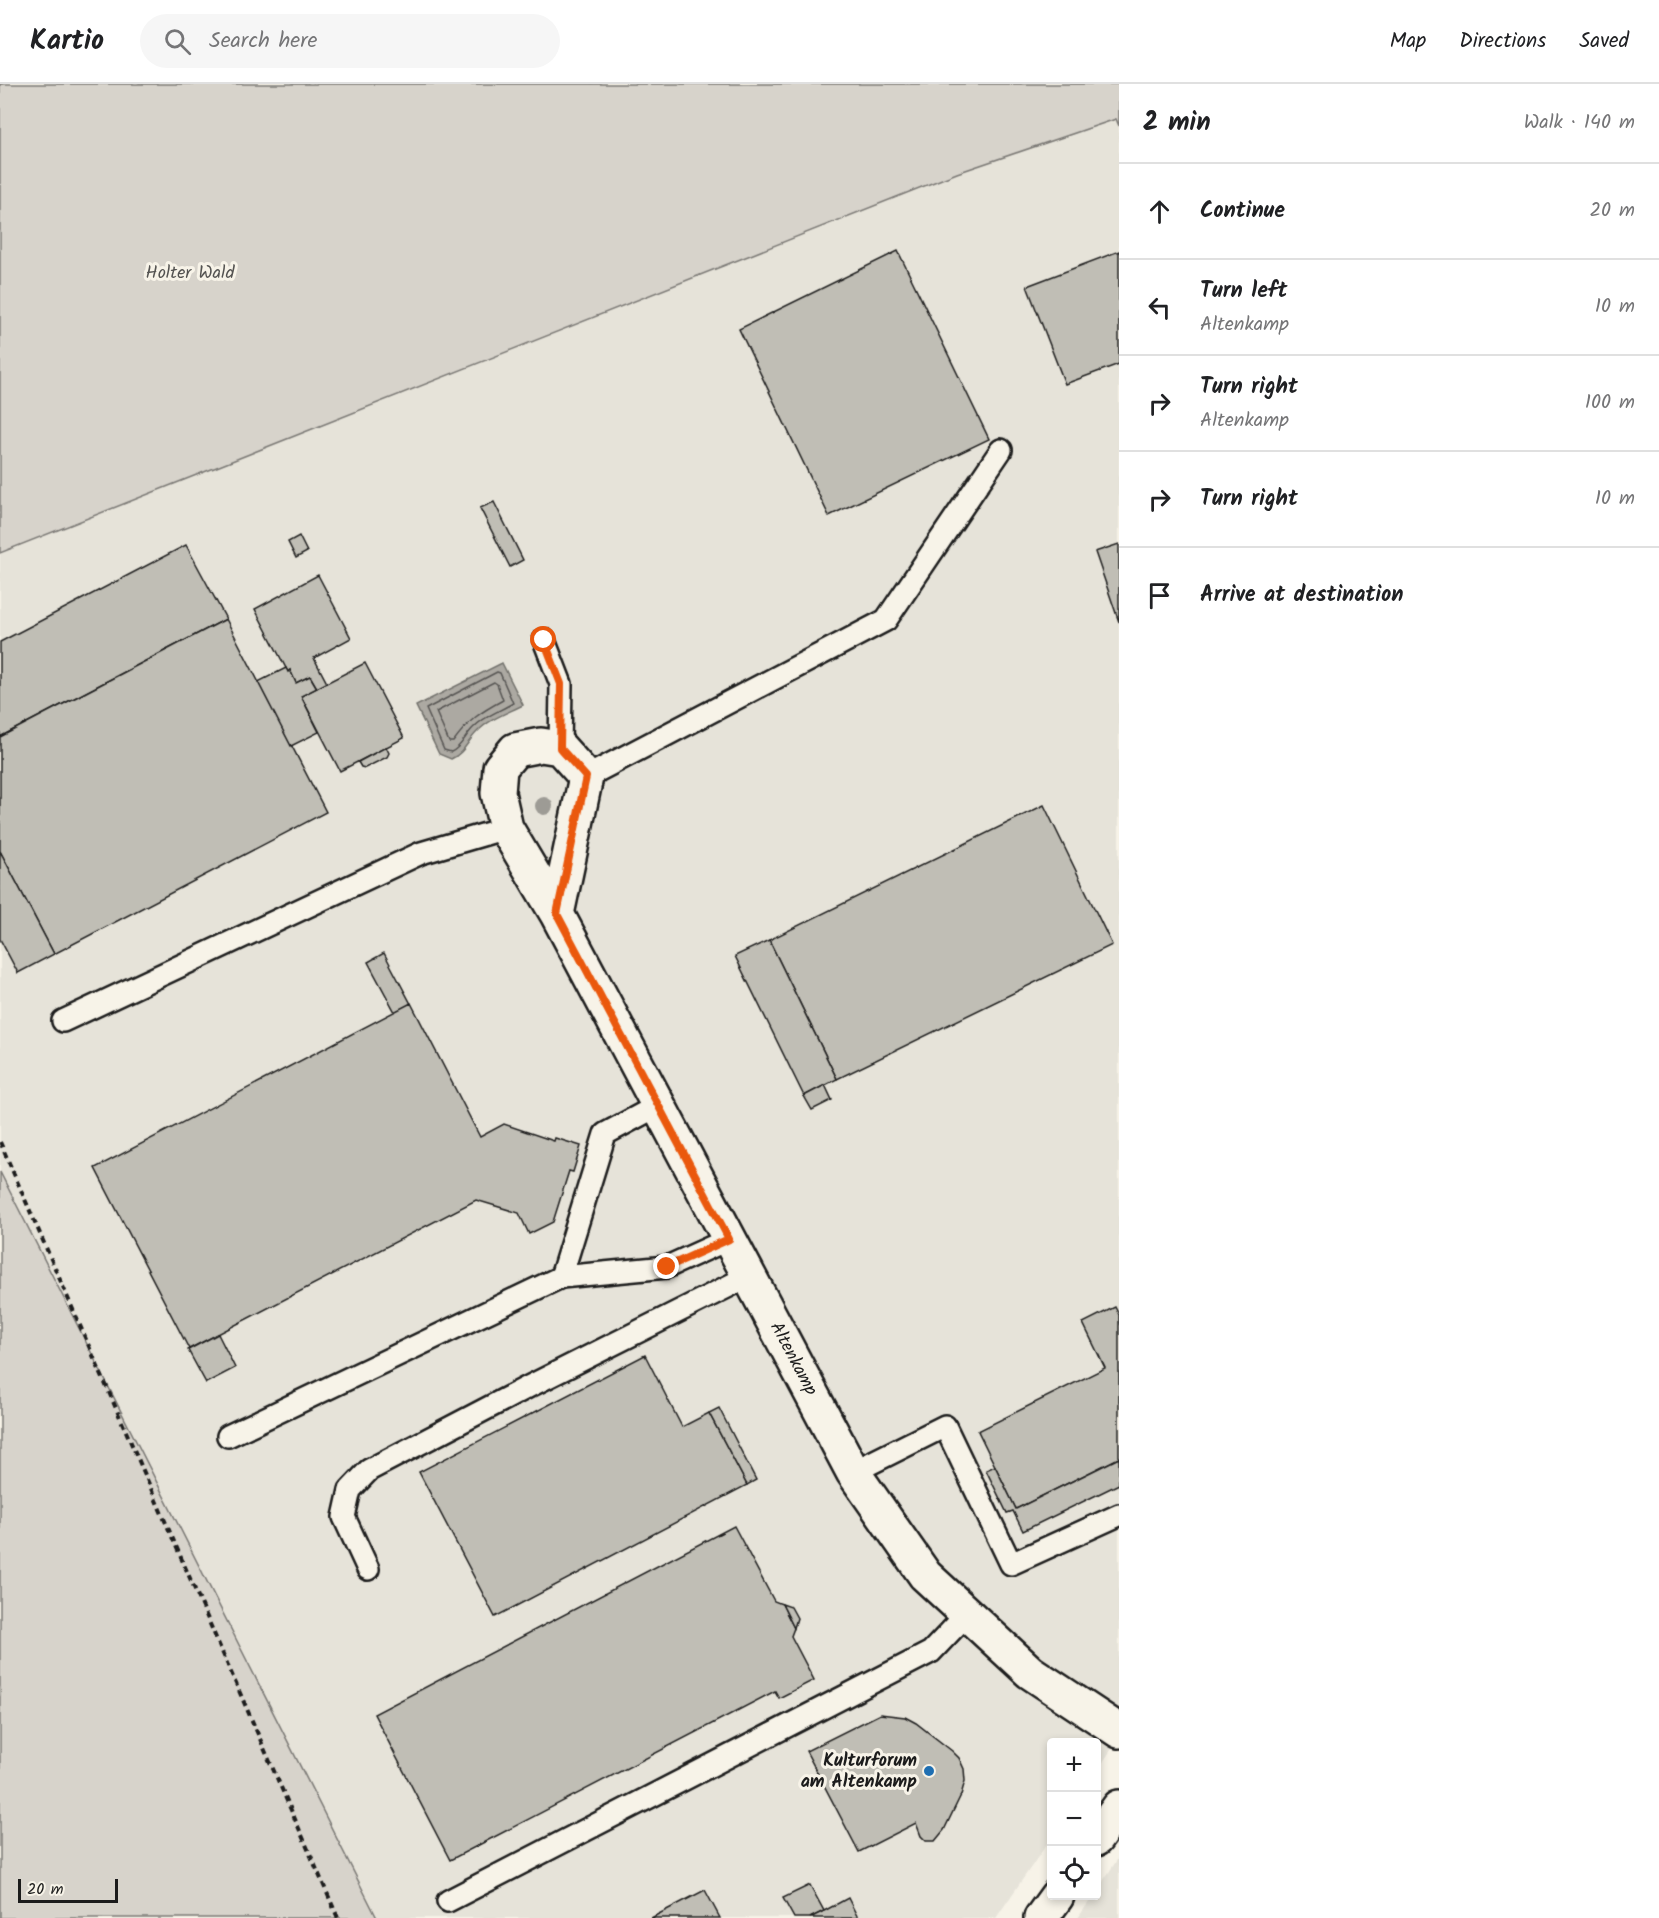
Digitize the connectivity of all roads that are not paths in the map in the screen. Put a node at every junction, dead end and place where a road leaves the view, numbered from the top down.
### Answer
1 (1000, 450) dead end
2 (544, 640) dead end
3 (560, 748) junction
4 (586, 777) junction
5 (506, 828) junction
6 (557, 914) junction
7 (63, 1021) dead end
8 (659, 1105) junction
9 (729, 1239) junction
10 (749, 1276) junction
11 (561, 1277) junction
12 (228, 1436) dead end
13 (853, 1472) junction
14 (1119, 1515) edge
15 (368, 1569) dead end
16 (968, 1614) junction
17 (1119, 1731) edge
18 (1119, 1807) edge
19 (1101, 1832) edge
20 (1054, 1900) edge
21 (448, 1901) dead end
22 (1041, 1918) edge

1 - 4 lane
2 - 3 lane
3 - 4 street
3 - 5 street, Altenkamp
4 - 6 street
5 - 6 street, Altenkamp
5 - 7 lane
6 - 8 street, Altenkamp
8 - 9 street, Altenkamp
8 - 11 lane
9 - 10 street, Altenkamp
9 - 11 lane
10 - 13 street, Altenkamp
10 - 15 lane
11 - 12 lane
13 - 14 lane
13 - 16 street, Altenkamp
16 - 17 street, Altenkamp
16 - 21 lane
18 - 19 street
20 - 22 street

